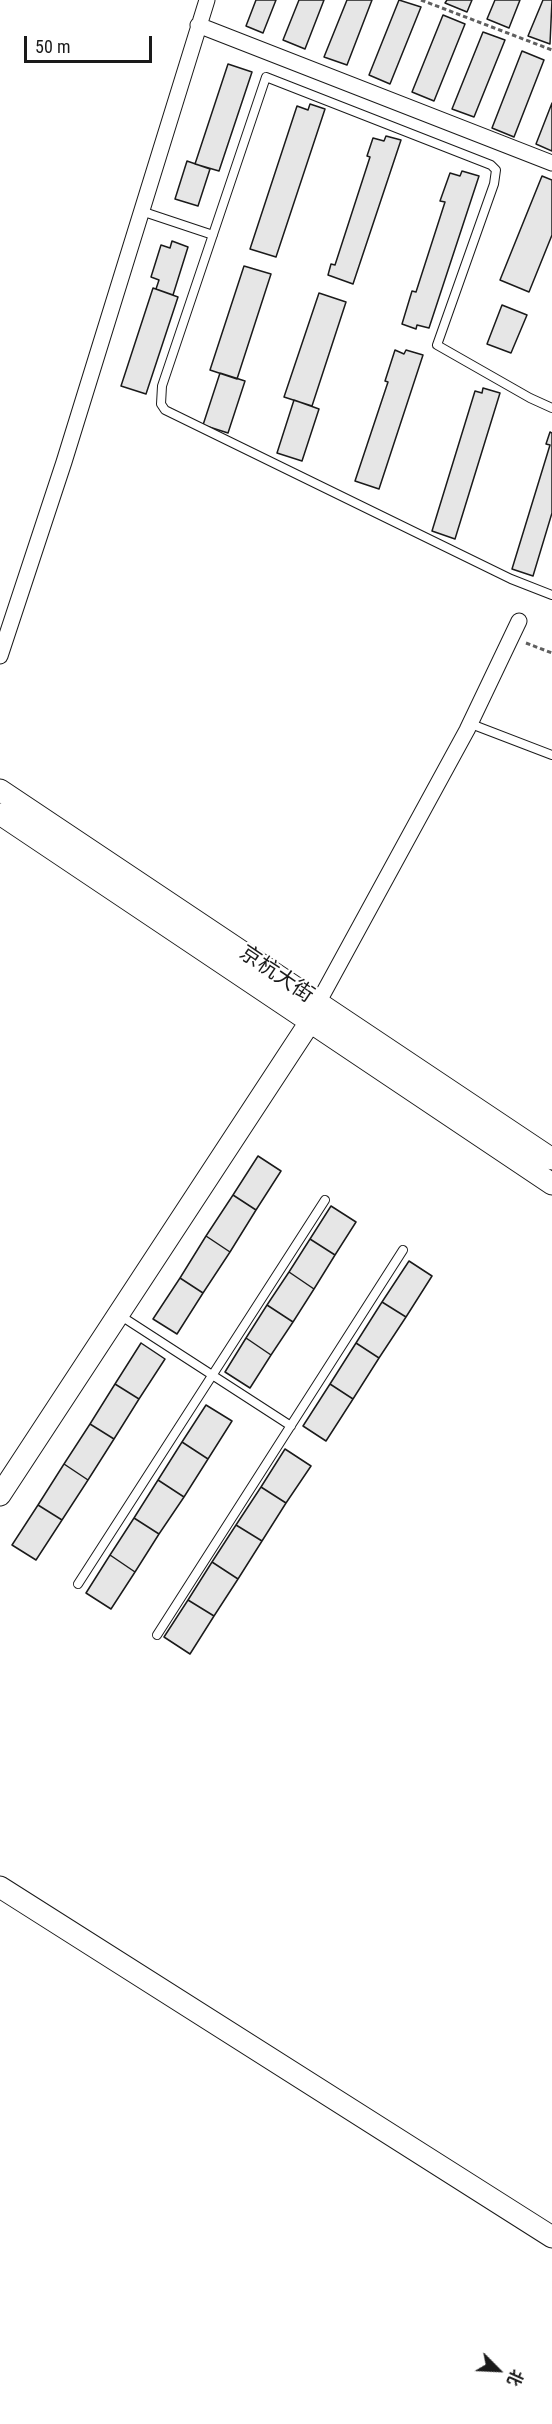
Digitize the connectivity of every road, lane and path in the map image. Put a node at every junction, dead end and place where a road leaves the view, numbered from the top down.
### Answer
1 (207, 0) edge
2 (422, 0) edge
3 (198, 26) junction
4 (552, 50) edge
5 (552, 163) edge
6 (141, 211) junction
7 (213, 235) junction
8 (552, 408) edge
9 (552, 595) edge
10 (519, 621) dead end
11 (511, 638) junction
12 (552, 653) edge
13 (0, 656) edge
14 (471, 723) junction
15 (552, 755) edge
16 (0, 790) edge
17 (0, 814) edge
18 (314, 1012) junction
19 (552, 1159) edge
20 (552, 1184) edge
21 (325, 1200) dead end
22 (404, 1250) dead end
23 (118, 1314) junction
24 (212, 1375) junction
25 (291, 1425) junction
26 (0, 1495) edge
27 (78, 1584) dead end
28 (157, 1635) dead end
29 (0, 1887) edge
30 (552, 2237) edge

1 - 3 street
2 - 4 path
3 - 5 street
3 - 6 street
6 - 7 lane
6 - 13 street
7 - 8 lane
7 - 9 lane
10 - 11 street
11 - 12 path
11 - 14 street
14 - 15 lane
14 - 18 street
16 - 18 main road, 京杭大街
17 - 18 main road, 京杭大街
18 - 19 main road, 京杭大街
18 - 20 main road, 京杭大街
18 - 23 main road
21 - 24 lane
22 - 25 lane
23 - 24 lane
23 - 26 main road
24 - 25 lane
24 - 27 lane
25 - 28 lane
29 - 30 main road

